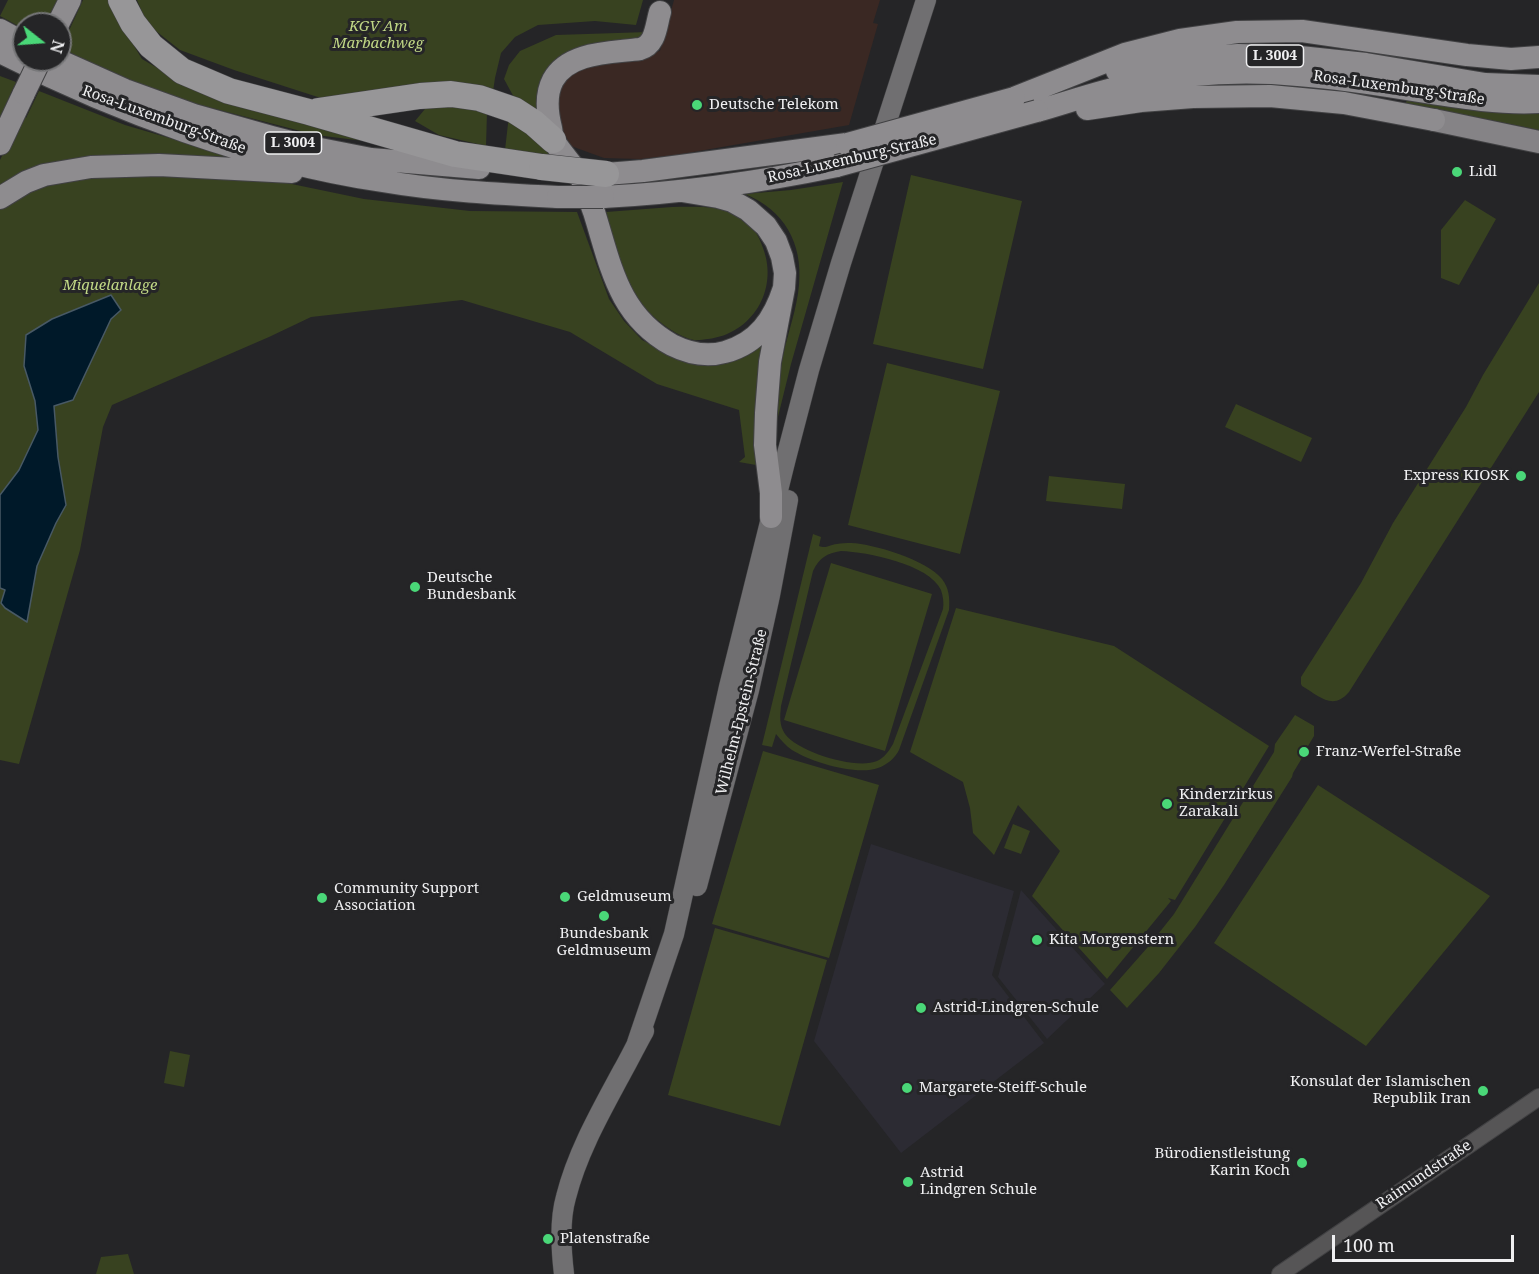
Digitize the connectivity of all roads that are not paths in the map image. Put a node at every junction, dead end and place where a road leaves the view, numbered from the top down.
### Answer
1 (121, 0) edge
2 (926, 0) edge
3 (660, 12) dead end
4 (0, 52) edge
5 (1539, 57) edge
6 (72, 66) edge
7 (0, 67) edge
8 (34, 72) edge
9 (61, 82) junction
10 (1539, 86) edge
11 (1014, 98) junction
12 (1539, 102) edge
13 (1038, 111) junction
14 (309, 112) junction
15 (1434, 120) joint
16 (553, 140) junction
17 (1539, 142) edge
18 (0, 144) edge
19 (541, 170) junction
20 (342, 174) junction
21 (605, 185) junction
22 (682, 191) junction
23 (0, 198) edge
24 (784, 288) junction
25 (809, 370) junction
26 (771, 517) junction
27 (637, 1043) junction
28 (1539, 1096) edge
29 (575, 1171) junction
30 (564, 1274) edge
31 (577, 1274) edge
32 (1280, 1274) edge

1 - 14 highway
2 - 25 main road, Wilhelm-Epstein-Straße
3 - 16 highway
4 - 9 highway, Rosa-Luxemburg-Straße / L 3004
5 - 11 highway
6 - 19 highway, Rosa-Luxemburg-Straße / L 3004
7 - 9 highway
8 - 18 highway, bridge
9 - 20 highway, Rosa-Luxemburg-Straße / L 3004
10 - 11 highway, Rosa-Luxemburg-Straße / L 3004
11 - 21 highway, Rosa-Luxemburg-Straße / L 3004, bridge
12 - 13 highway, Rosa-Luxemburg-Straße / L 3004
13 - 15 highway
13 - 22 highway, Rosa-Luxemburg-Straße / L 3004, bridge
14 - 16 highway
14 - 19 highway
15 - 17 main road, Rosa-Luxemburg-Straße
16 - 24 highway
19 - 21 highway, bridge
20 - 21 highway, Rosa-Luxemburg-Straße / L 3004, bridge
20 - 23 highway
21 - 22 highway, Rosa-Luxemburg-Straße / L 3004
22 - 24 highway
24 - 26 highway
25 - 26 main road, Wilhelm-Epstein-Straße
25 - 27 main road, Wilhelm-Epstein-Straße
26 - 27 main road, Wilhelm-Epstein-Straße
27 - 29 main road, Wilhelm-Epstein-Straße
28 - 32 street, Raimundstraße
29 - 30 main road, Wilhelm-Epstein-Straße
29 - 31 main road

